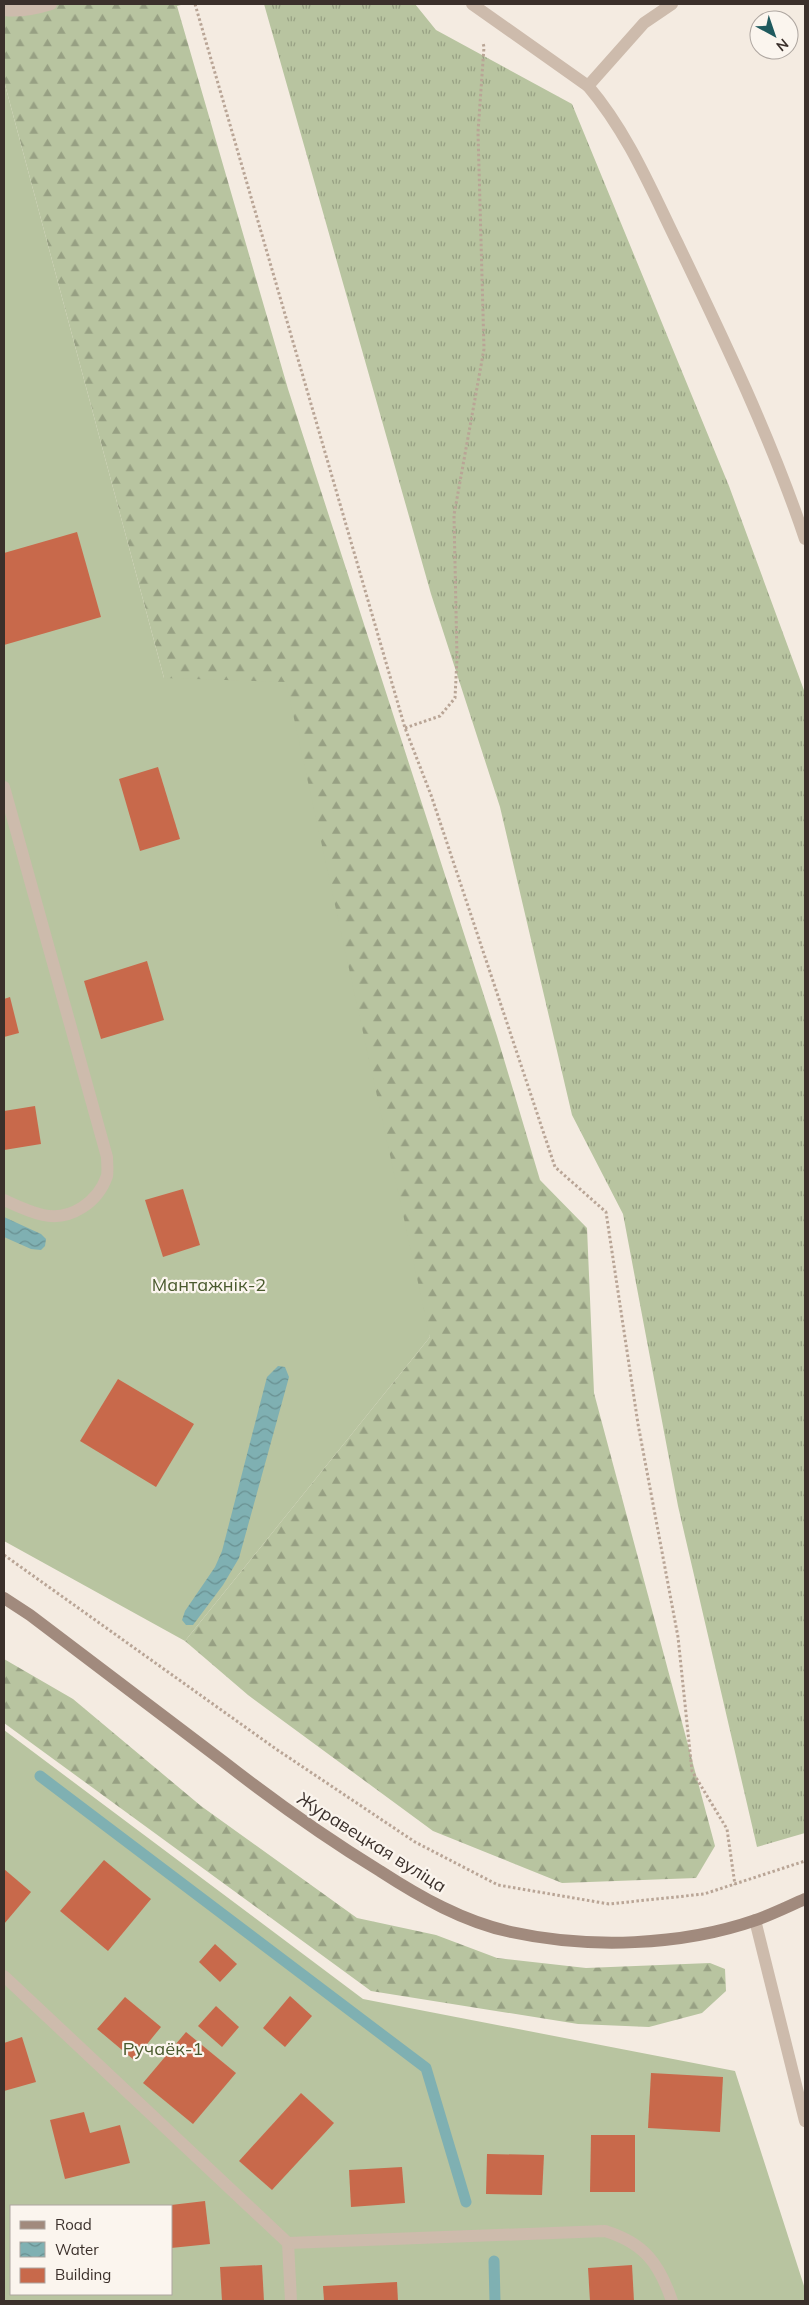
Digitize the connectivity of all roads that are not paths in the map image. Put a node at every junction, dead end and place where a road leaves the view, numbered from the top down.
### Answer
1 (51, 4) edge
2 (472, 4) edge
3 (672, 4) edge
4 (4, 10) edge
5 (588, 86) junction
6 (802, 521) edge
7 (805, 539) edge
8 (4, 787) edge
9 (4, 1200) edge
10 (4, 1598) edge
11 (805, 1900) edge
12 (755, 1920) junction
13 (4, 1976) edge
14 (805, 2121) edge
15 (288, 2243) junction
16 (291, 2301) edge
17 (672, 2301) edge

1 - 4 street
2 - 5 street
3 - 5 street
5 - 6 street
6 - 7 street
8 - 9 street
10 - 12 street, Журавецкая вуліца
11 - 12 street, Журавецкая вуліца
12 - 14 street
13 - 15 street
15 - 16 street
15 - 17 street

